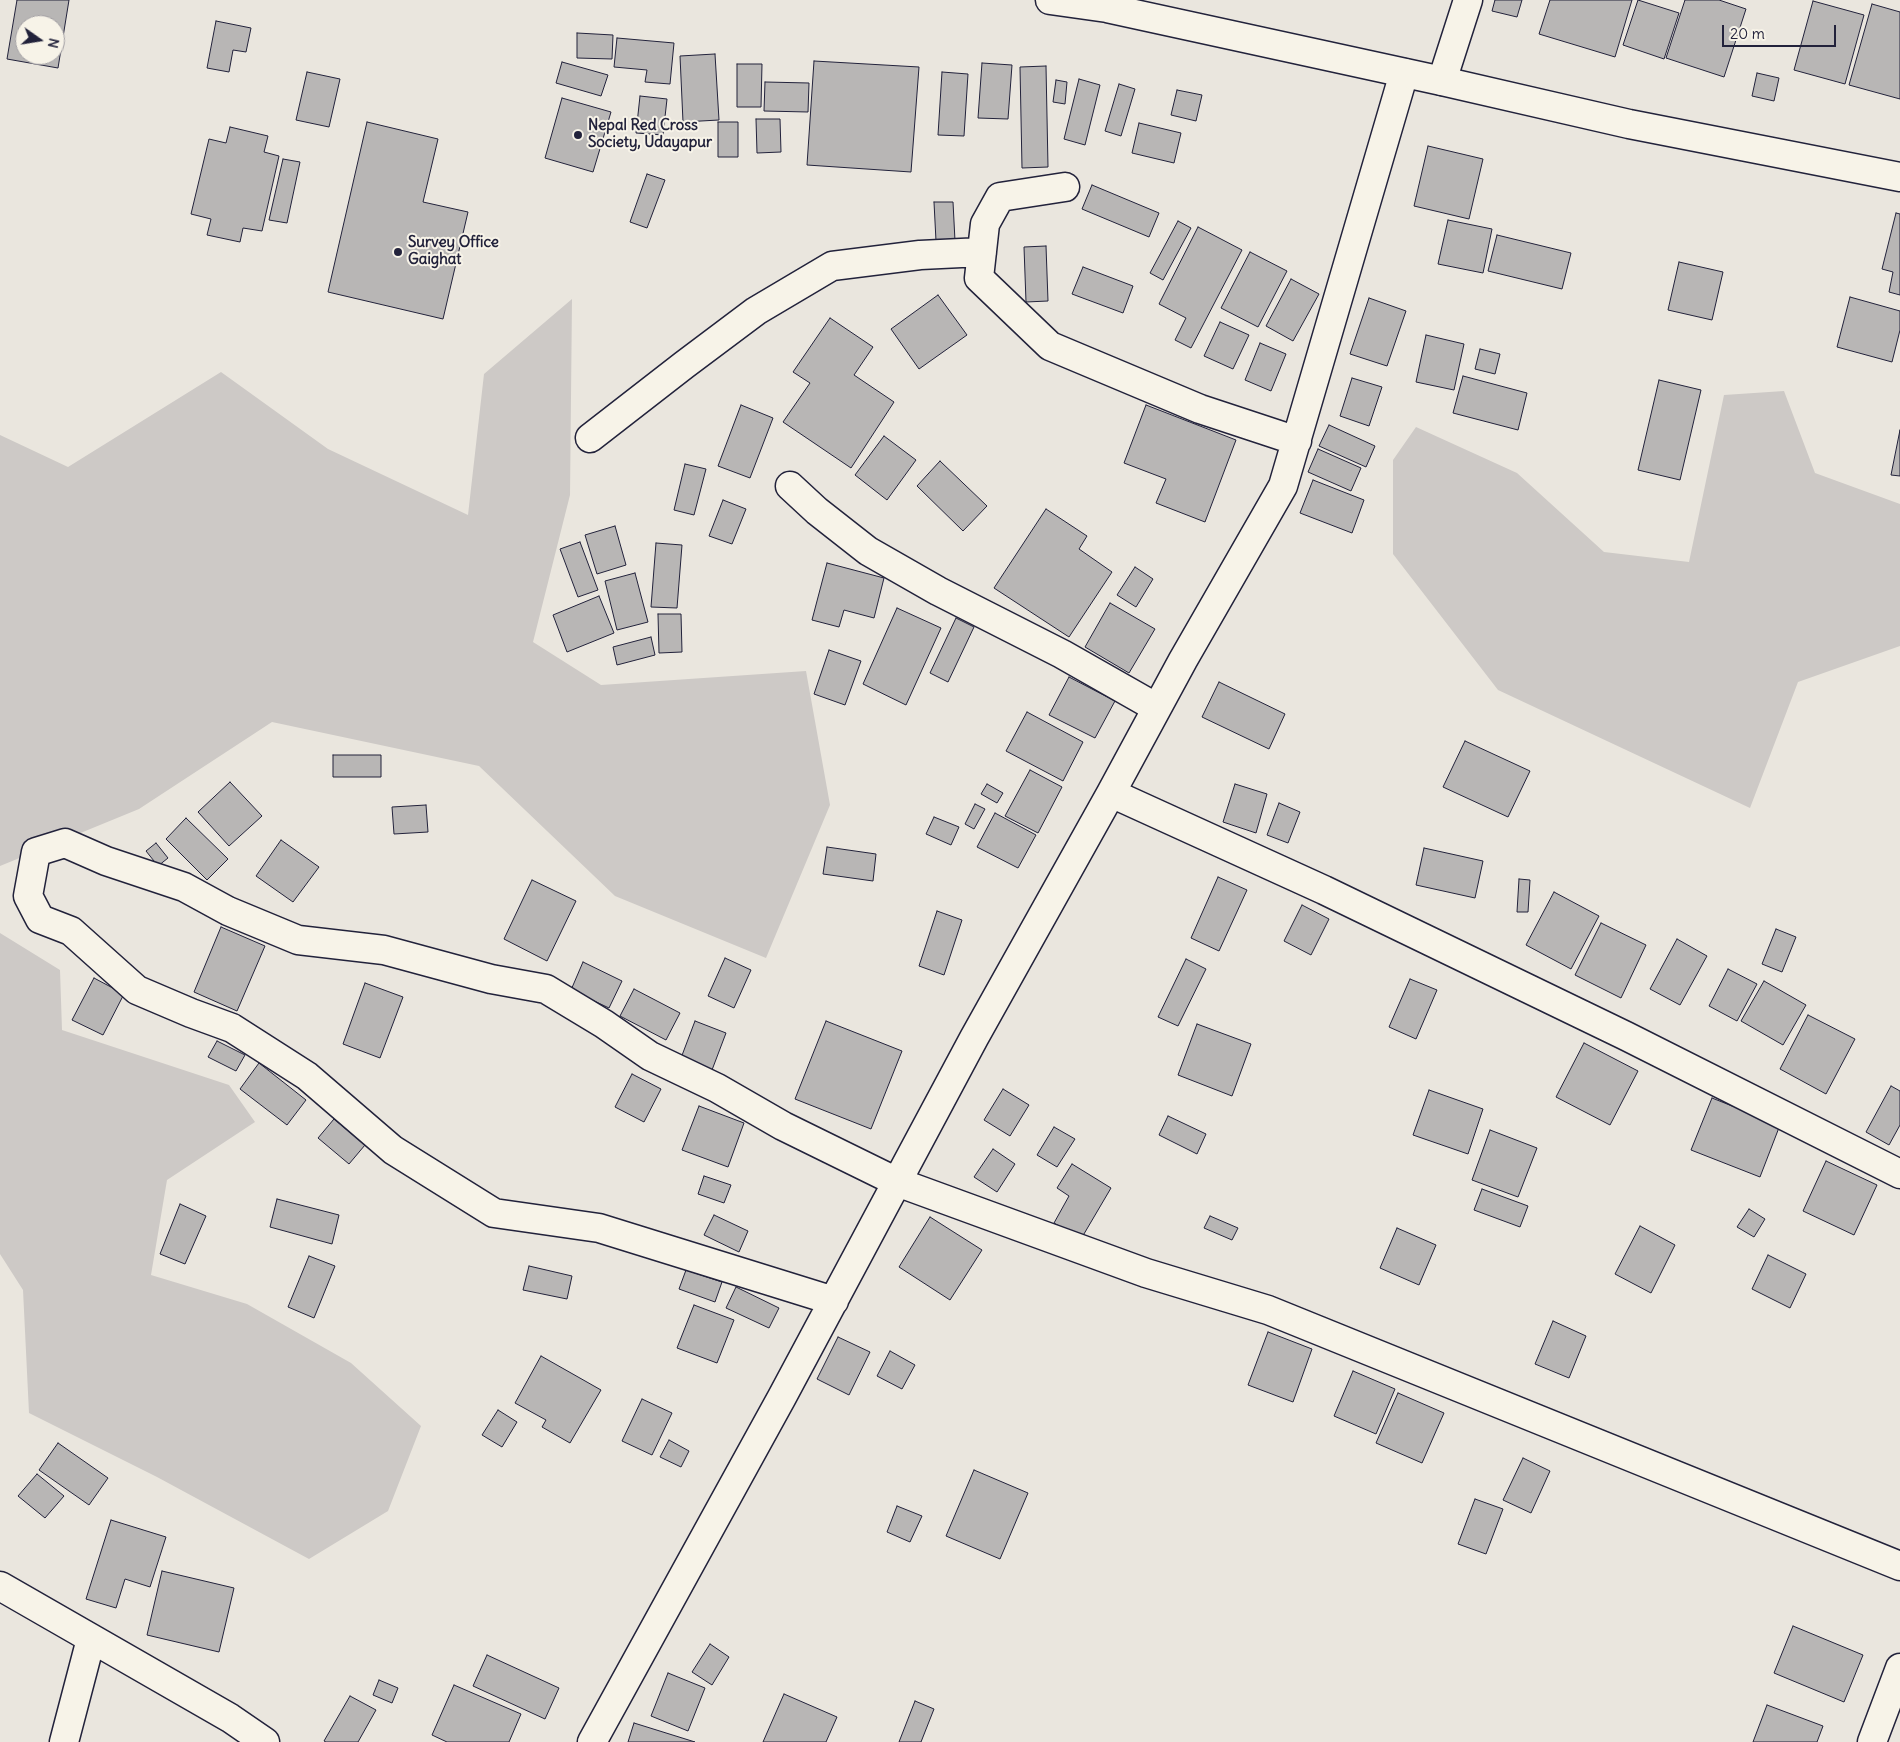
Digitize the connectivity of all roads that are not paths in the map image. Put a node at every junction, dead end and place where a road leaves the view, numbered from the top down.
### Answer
1 (1050, 0) edge
2 (1468, 0) edge
3 (1404, 73) junction
4 (1442, 80) junction
5 (1900, 177) edge
6 (1065, 187) dead end
7 (982, 252) junction
8 (590, 438) dead end
9 (1297, 441) junction
10 (790, 486) dead end
11 (1157, 708) junction
12 (1111, 793) junction
13 (1900, 1174) edge
14 (898, 1182) junction
15 (834, 1301) junction
16 (1900, 1566) edge
17 (0, 1586) edge
18 (91, 1638) junction
19 (1900, 1668) edge
20 (64, 1742) edge
21 (265, 1742) edge
22 (592, 1742) edge
23 (1872, 1742) edge

1 - 3 street
2 - 4 street
3 - 4 street
3 - 9 street
4 - 5 street
6 - 7 street
7 - 8 street
7 - 9 street
9 - 11 street
10 - 11 street
11 - 12 street
12 - 13 street
12 - 14 street
14 - 15 street
14 - 15 street
14 - 16 street
15 - 22 street
17 - 18 street
18 - 20 street
18 - 21 street
19 - 23 street

